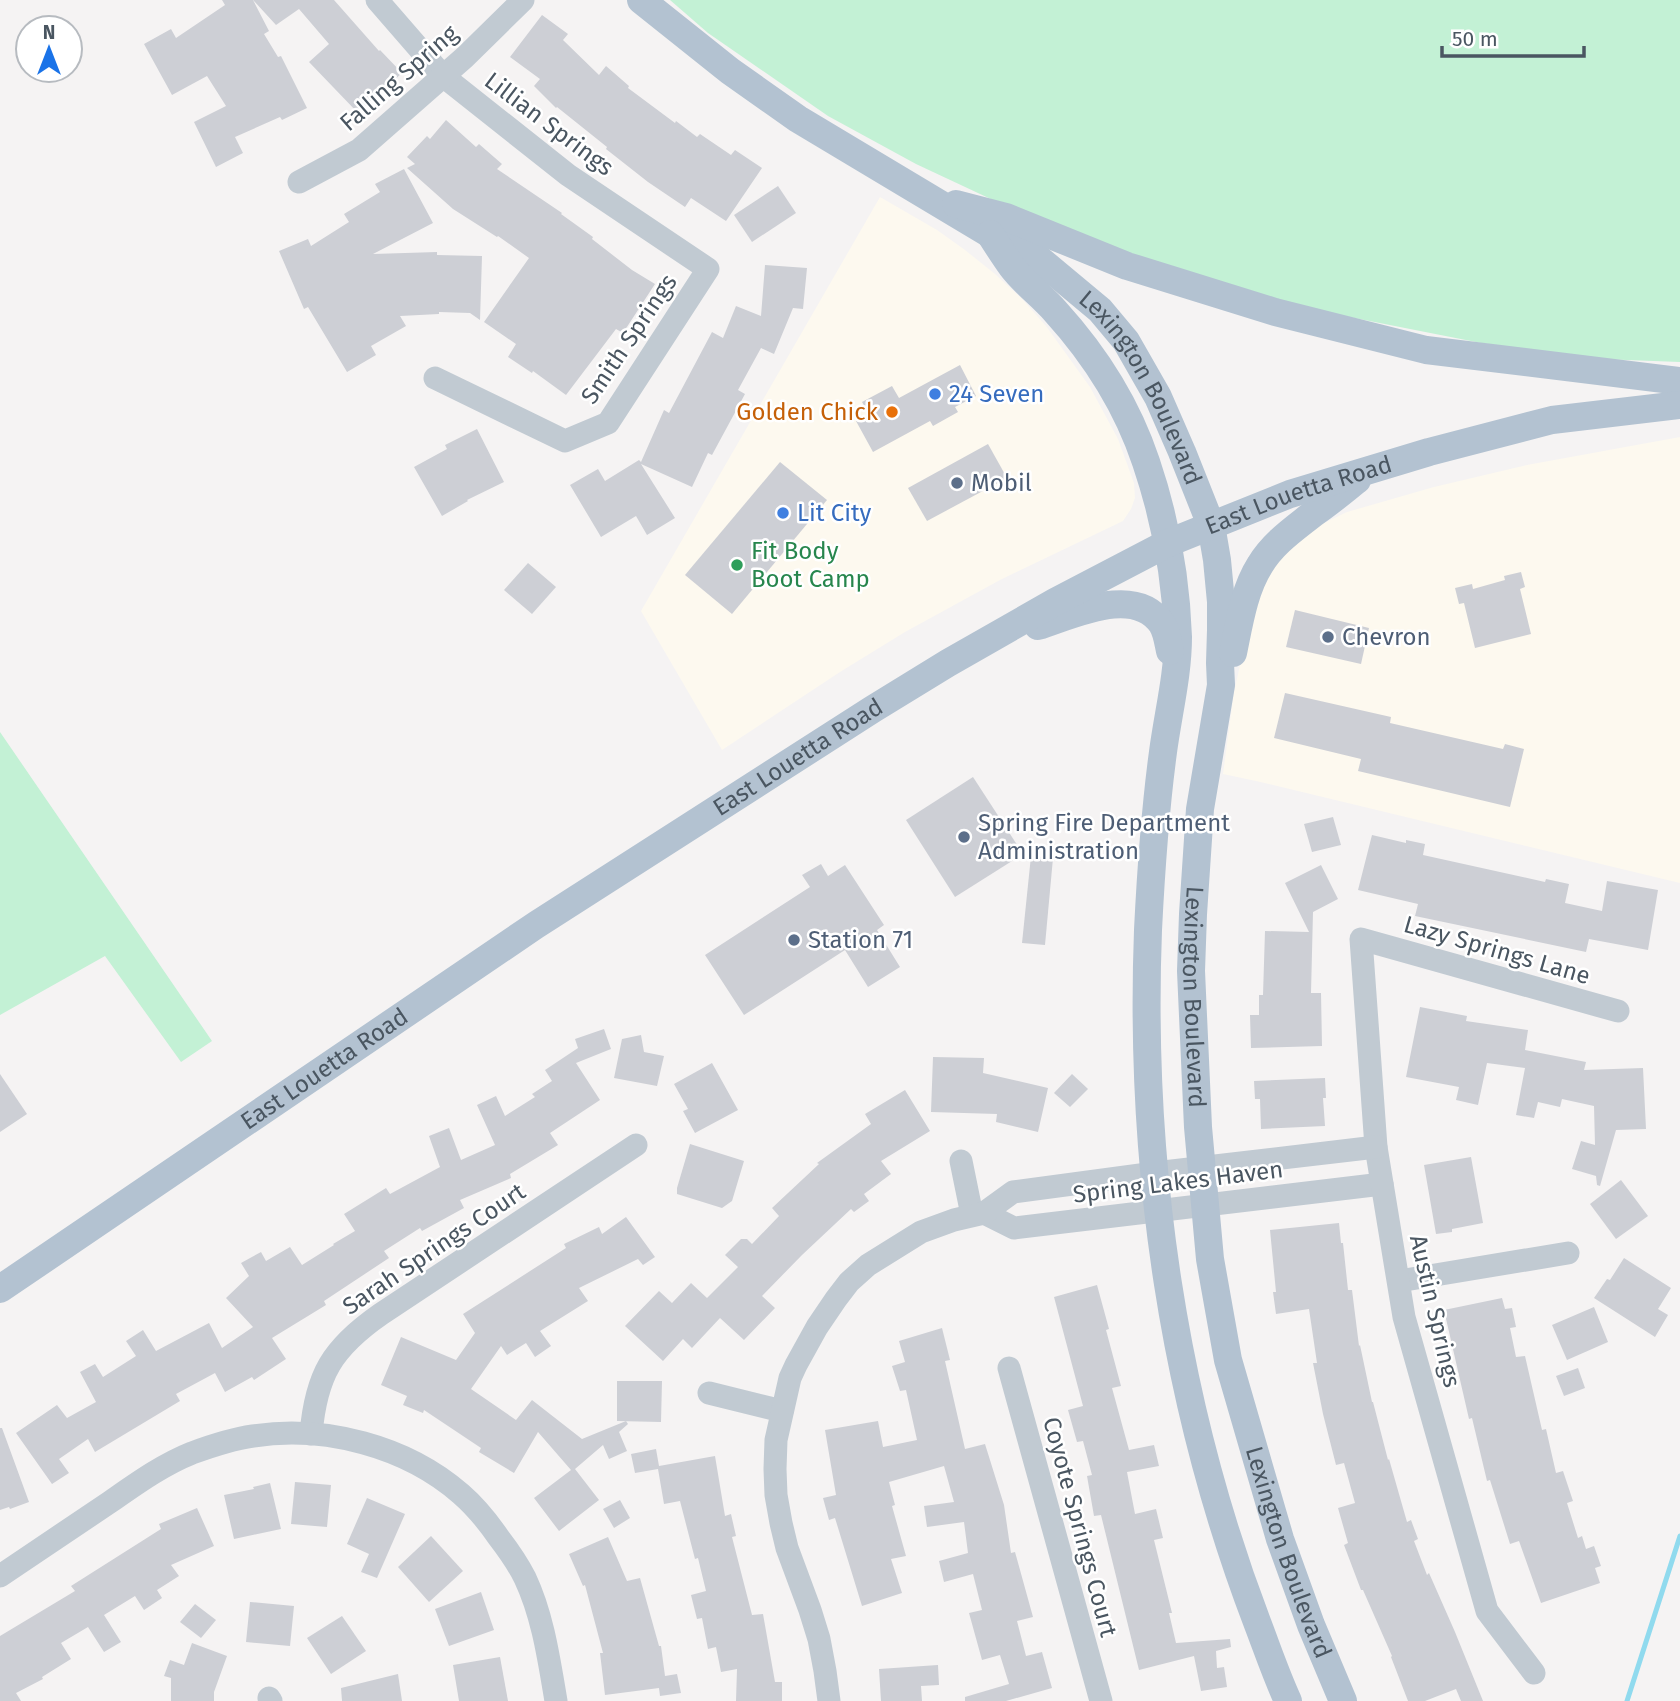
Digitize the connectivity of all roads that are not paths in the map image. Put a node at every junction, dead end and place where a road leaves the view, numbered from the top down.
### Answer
1 (377, 0) edge
2 (523, 0) edge
3 (640, 0) edge
4 (443, 76) junction
5 (299, 182) dead end
6 (927, 197) junction
7 (990, 234) junction
8 (708, 269) joint
9 (435, 378) dead end
10 (1680, 381) edge
11 (1680, 404) edge
12 (1370, 470) junction
13 (1211, 525) junction
14 (1168, 543) junction
15 (985, 643) junction
16 (1175, 679) junction
17 (1221, 685) junction
18 (1361, 939) joint
19 (1618, 1011) dead end
20 (636, 1145) dead end
21 (1376, 1147) junction
22 (1296, 1157) junction
23 (961, 1161) dead end
24 (1202, 1168) junction
25 (1155, 1173) junction
26 (1382, 1184) junction
27 (1058, 1186) junction
28 (1302, 1193) junction
29 (1205, 1205) junction
30 (1158, 1210) junction
31 (978, 1214) junction
32 (1065, 1222) junction
33 (1569, 1253) dead end
34 (1398, 1281) junction
35 (0, 1289) edge
36 (1009, 1368) dead end
37 (709, 1393) dead end
38 (782, 1411) junction
39 (311, 1434) junction
40 (0, 1576) edge
41 (1534, 1672) dead end
42 (556, 1701) edge
43 (829, 1701) edge
44 (1101, 1701) edge
45 (1288, 1701) edge
46 (1343, 1701) edge

1 - 4 street, Lillian Springs
2 - 4 street, Falling Spring
3 - 6 main road, Lexington Boulevard
4 - 5 street, Falling Spring
4 - 8 street, Lillian Springs
6 - 7 main road, Lexington Boulevard
6 - 10 main road
7 - 13 main road, Lexington Boulevard
7 - 14 main road, Lexington Boulevard
8 - 9 street, Smith Springs
11 - 12 main road, East Louetta Road
12 - 13 main road, East Louetta Road
12 - 17 main road
13 - 14 main road, East Louetta Road
13 - 17 main road, Lexington Boulevard
14 - 15 main road, East Louetta Road
14 - 16 main road, Lexington Boulevard
15 - 16 main road
15 - 35 main road, East Louetta Road
16 - 25 main road, Lexington Boulevard
17 - 24 main road, Lexington Boulevard
18 - 19 street, Lazy Springs Lane
18 - 21 street, Austin Springs
20 - 39 street, Sarah Springs Court
21 - 22 street, Spring Lakes Haven
21 - 26 street, Austin Springs
22 - 24 street, Spring Lakes Haven
22 - 28 street
23 - 31 street
24 - 25 street, Spring Lakes Haven
24 - 29 main road, Lexington Boulevard
25 - 27 street, Spring Lakes Haven
25 - 30 main road, Lexington Boulevard
26 - 28 street, Spring Lakes Haven
26 - 34 street, Austin Springs
27 - 31 street, Spring Lakes Haven
27 - 32 street
28 - 29 street, Spring Lakes Haven
29 - 30 street, Spring Lakes Haven
29 - 46 main road, Lexington Boulevard
30 - 32 street, Spring Lakes Haven
30 - 45 main road, Lexington Boulevard
31 - 32 street, Spring Lakes Haven
31 - 38 street, Spring Lakes Haven
33 - 34 street
34 - 41 street, Austin Springs
36 - 44 street, Coyote Springs Court
37 - 38 street
38 - 43 street, Spring Lakes Haven
39 - 40 street
39 - 42 street

